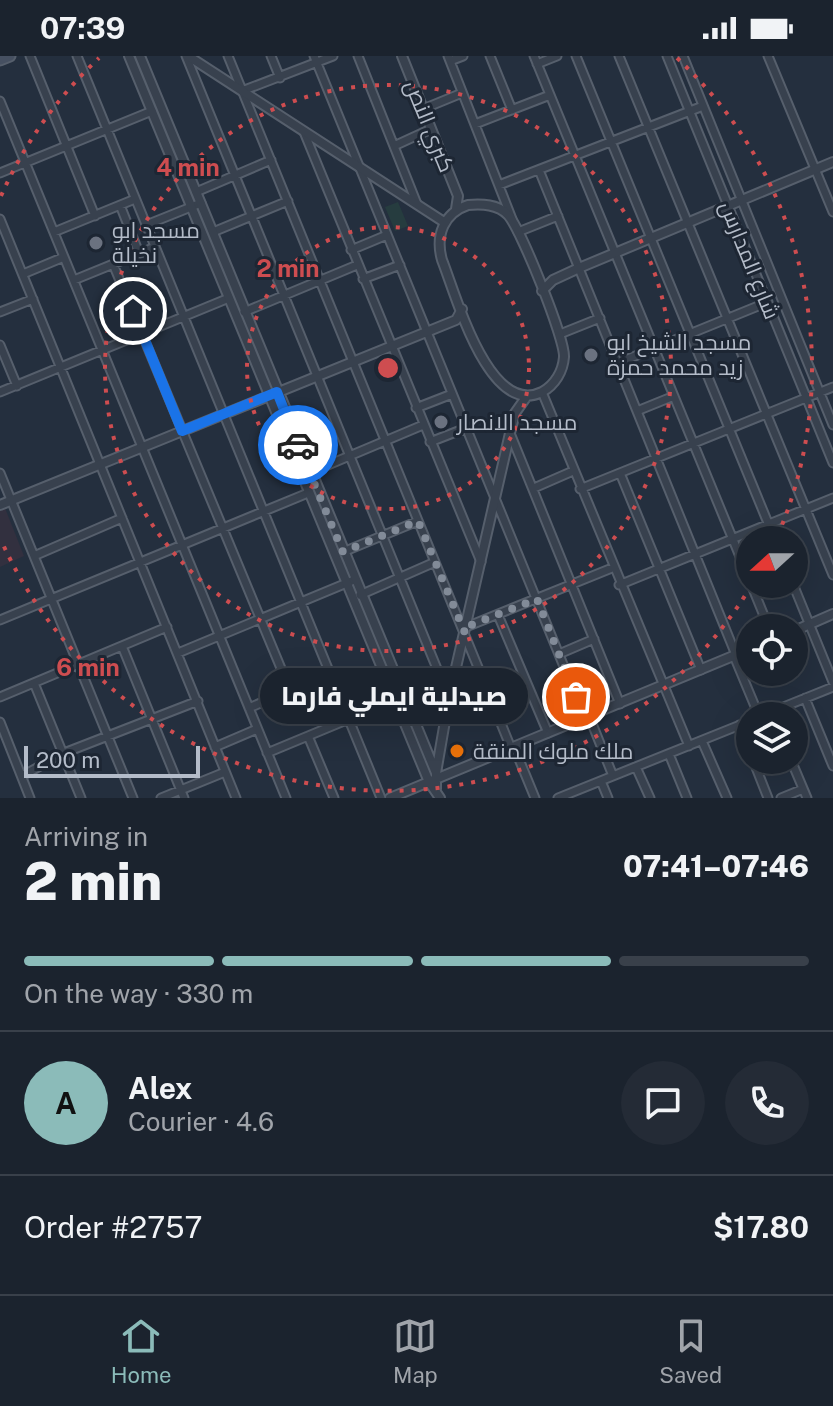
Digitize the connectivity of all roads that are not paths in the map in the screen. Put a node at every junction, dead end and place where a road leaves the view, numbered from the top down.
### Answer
1 (10, 56) edge
2 (30, 56) edge
3 (77, 56) edge
4 (129, 56) edge
5 (140, 56) edge
6 (187, 56) edge
7 (228, 56) edge
8 (271, 56) edge
9 (333, 56) edge
10 (358, 56) edge
11 (402, 56) edge
12 (463, 56) edge
13 (490, 56) edge
14 (557, 56) edge
15 (576, 56) edge
16 (619, 56) edge
17 (667, 56) edge
18 (683, 56) edge
19 (768, 56) edge
20 (315, 59) edge
21 (449, 59) edge
22 (0, 60) edge
23 (536, 60) edge
24 (280, 78) junction
25 (243, 92) junction
26 (462, 93) junction
27 (550, 95) junction
28 (0, 101) edge
29 (703, 106) junction
30 (423, 109) junction
31 (512, 110) junction
32 (152, 111) junction
33 (689, 112) junction
34 (475, 124) junction
35 (648, 128) junction
36 (107, 129) junction
37 (431, 129) junction
38 (304, 132) junction
39 (611, 141) junction
40 (66, 146) junction
41 (394, 146) junction
42 (575, 156) junction
43 (271, 160) junction
44 (833, 162) edge
45 (26, 163) junction
46 (359, 167) junction
47 (815, 169) junction
48 (539, 170) junction
49 (0, 173) edge
50 (233, 176) junction
51 (499, 185) junction
52 (196, 192) junction
53 (458, 196) junction
54 (135, 199) junction
55 (741, 200) junction
56 (288, 201) junction
57 (417, 204) junction
58 (120, 205) junction
59 (196, 205) junction
60 (470, 205) junction
61 (728, 205) junction
62 (456, 209) junction
63 (833, 212) edge
64 (95, 216) junction
65 (558, 216) junction
66 (250, 217) junction
67 (0, 219) edge
68 (444, 222) junction
69 (687, 222) junction
70 (146, 225) junction
71 (516, 228) junction
72 (2, 229) edge
73 (54, 232) junction
74 (213, 232) junction
75 (387, 235) junction
76 (652, 237) junction
77 (155, 247) junction
78 (351, 250) junction
79 (139, 253) junction
80 (614, 253) junction
81 (64, 257) junction
82 (113, 264) junction
83 (357, 265) junction
84 (400, 265) junction
85 (579, 268) junction
86 (23, 274) junction
87 (537, 278) junction
88 (363, 279) junction
89 (74, 280) junction
90 (553, 280) junction
91 (321, 281) junction
92 (542, 291) junction
93 (283, 296) junction
94 (229, 298) junction
95 (33, 299) junction
96 (768, 302) junction
97 (462, 309) junction
98 (0, 312) edge
99 (244, 312) junction
100 (184, 317) junction
101 (600, 318) junction
102 (727, 319) junction
103 (450, 322) junction
104 (469, 325) junction
105 (427, 331) junction
106 (143, 334) junction
107 (560, 334) junction
108 (691, 334) junction
109 (0, 345) edge
110 (390, 346) junction
111 (654, 349) junction
112 (102, 350) junction
113 (353, 361) junction
114 (618, 363) junction
115 (61, 367) junction
116 (316, 376) junction
117 (17, 386) junction
118 (833, 387) edge
119 (506, 391) junction
120 (0, 392) edge
121 (542, 392) junction
122 (819, 393) junction
123 (273, 394) junction
124 (452, 394) junction
125 (527, 396) junction
126 (674, 396) junction
127 (808, 398) junction
128 (416, 408) junction
129 (637, 411) junction
130 (515, 413) junction
131 (224, 414) junction
132 (766, 414) junction
133 (423, 425) junction
134 (833, 425) edge
135 (466, 428) junction
136 (730, 429) junction
137 (182, 431) junction
138 (510, 433) junction
139 (386, 441) junction
140 (430, 442) junction
141 (694, 443) junction
142 (142, 447) junction
143 (348, 456) junction
144 (656, 459) junction
145 (833, 463) edge
146 (100, 464) junction
147 (573, 471) junction
148 (0, 473) edge
149 (309, 473) junction
150 (620, 473) junction
151 (534, 488) junction
152 (580, 489) junction
153 (308, 493) junction
154 (495, 497) junction
155 (833, 498) edge
156 (12, 500) junction
157 (0, 505) edge
158 (805, 509) junction
159 (263, 512) junction
160 (122, 518) junction
161 (418, 521) junction
162 (768, 524) junction
163 (223, 529) junction
164 (381, 536) junction
165 (733, 538) junction
166 (182, 545) junction
167 (736, 545) edge
168 (343, 552) junction
169 (695, 554) junction
170 (34, 556) junction
171 (140, 562) junction
172 (435, 562) junction
173 (481, 562) junction
174 (612, 568) junction
175 (659, 569) junction
176 (833, 575) edge
177 (398, 578) junction
178 (350, 582) junction
179 (572, 584) junction
180 (619, 585) junction
181 (360, 595) junction
182 (799, 598) edge
183 (537, 599) junction
184 (51, 600) junction
185 (301, 602) junction
186 (833, 614) edge
187 (498, 615) junction
188 (260, 619) junction
189 (0, 620) edge
190 (809, 624) junction
191 (167, 627) junction
192 (465, 630) junction
193 (219, 636) junction
194 (594, 639) junction
195 (122, 646) junction
196 (178, 653) junction
197 (559, 654) junction
198 (735, 655) junction
199 (78, 665) junction
200 (701, 670) junction
201 (329, 673) junction
202 (385, 679) junction
203 (34, 683) junction
204 (664, 684) junction
205 (833, 684) edge
206 (290, 690) junction
207 (0, 697) edge
208 (340, 697) junction
209 (449, 698) junction
210 (805, 698) junction
211 (198, 701) junction
212 (754, 702) edge
213 (797, 702) edge
214 (620, 704) junction
215 (249, 708) junction
216 (587, 717) junction
217 (349, 719) junction
218 (152, 720) junction
219 (0, 722) edge
220 (736, 726) edge
221 (257, 729) junction
222 (548, 733) junction
223 (108, 736) junction
224 (308, 736) junction
225 (702, 741) junction
226 (4, 744) edge
227 (689, 746) junction
228 (215, 747) junction
229 (513, 748) junction
230 (64, 753) junction
231 (267, 753) junction
232 (669, 754) junction
233 (833, 766) edge
234 (636, 767) junction
235 (225, 772) junction
236 (759, 774) edge
237 (797, 774) edge
238 (22, 776) junction
239 (613, 776) junction
240 (601, 781) junction
241 (436, 784) edge
242 (803, 789) junction
243 (183, 794) edge
244 (130, 797) edge
245 (564, 797) edge
246 (30, 798) edge
247 (81, 798) edge
248 (161, 798) edge
249 (236, 798) edge
250 (286, 798) edge
251 (334, 798) edge
252 (381, 798) edge
253 (390, 798) edge
254 (535, 798) edge
255 (608, 798) edge
256 (650, 798) edge
257 (687, 798) edge
258 (727, 798) edge
259 (768, 798) edge
260 (781, 798) edge
261 (807, 798) edge

1 - 22 main road
2 - 40 street
3 - 36 street
4 - 32 street
5 - 52 street
6 - 25 street
6 - 50 street
7 - 25 street
8 - 24 street
9 - 20 street
10 - 41 street
11 - 30 street, كبري النص
12 - 21 street
13 - 31 street
14 - 23 street
15 - 39 street
16 - 35 street
17 - 33 street, شارع المدارس
18 - 29 street, شارع المدارس
19 - 47 street
20 - 24 street
20 - 46 street
21 - 26 street
23 - 27 street
24 - 25 street
25 - 38 street
25 - 43 street
26 - 30 street
26 - 34 street
27 - 31 street
27 - 42 street
28 - 45 street
29 - 33 street
29 - 55 street, شارع المدارس
30 - 37 street, كبري النص
31 - 34 street
32 - 36 street
32 - 59 street
33 - 35 street
33 - 61 street, شارع المدارس
34 - 51 street
35 - 39 street
35 - 69 street
36 - 40 street
36 - 54 street
37 - 41 street
37 - 53 street, كبري النص
38 - 46 street
38 - 78 street
39 - 42 street
39 - 76 street
40 - 45 street
40 - 64 street
41 - 57 street
42 - 48 street
42 - 80 street
43 - 50 street
43 - 56 street
44 - 47 street
45 - 49 street
45 - 73 street
46 - 57 street
46 - 75 street
47 - 55 street
47 - 63 street
48 - 51 street
48 - 65 street
50 - 52 street
50 - 66 street
51 - 71 street
52 - 59 street
53 - 60 street
53 - 62 street
54 - 58 street
54 - 70 street
55 - 61 street
55 - 122 street, شارع المدارس
56 - 66 street
56 - 91 street
57 - 68 street
58 - 64 street
58 - 79 street
59 - 70 street
59 - 74 street
59 - 94 street
60 - 62 street
60 - 71 street
61 - 69 street
61 - 96 street, شارع المدارس
62 - 68 street
64 - 73 street
65 - 71 street
65 - 85 street
66 - 74 street
66 - 93 street
67 - 72 street
68 - 97 street
69 - 76 street
69 - 102 street
70 - 77 street
71 - 87 street
72 - 86 street
73 - 81 street
74 - 99 street
75 - 78 street
75 - 84 street
76 - 80 street
76 - 108 street
77 - 79 street
77 - 100 street
78 - 83 street
79 - 82 street
80 - 85 street
80 - 111 street
81 - 86 street
81 - 89 street
82 - 89 street
82 - 106 street
83 - 88 street
83 - 91 street
84 - 88 street
84 - 105 street
85 - 90 street
85 - 101 street
86 - 95 street
87 - 90 street
87 - 92 street
88 - 110 street
89 - 112 street
90 - 92 street
91 - 93 street
91 - 113 street
92 - 107 street
93 - 99 street
93 - 116 street
94 - 100 street
94 - 123 street
95 - 98 street
95 - 115 street
96 - 102 street
96 - 127 street, شارع المدارس
97 - 103 street
97 - 104 street
99 - 123 street
100 - 106 street
100 - 131 street
101 - 107 street
101 - 114 street
102 - 108 street
102 - 132 street
103 - 104 street
103 - 105 street
104 - 119 street
105 - 110 street
105 - 124 street
106 - 112 street
106 - 137 street
107 - 121 street
108 - 111 street
108 - 136 street
109 - 117 street
110 - 113 street
110 - 128 street
111 - 114 street
111 - 126 street
112 - 115 street
112 - 142 street
113 - 116 street
113 - 139 street
114 - 129 street
115 - 117 street
115 - 146 street
116 - 123 street
116 - 143 street
117 - 120 street
118 - 122 street
119 - 125 street
119 - 130 street
121 - 125 street
121 - 147 street
122 - 127 street
122 - 134 street, شارع المدارس
123 - 131 street
123 - 149 street
123 - 153 street
124 - 128 street
124 - 135 street
125 - 130 street
126 - 129 street
126 - 141 street
127 - 132 street
127 - 145 street, شارع المدارس
128 - 133 street
129 - 144 street
130 - 138 street
131 - 137 street
131 - 159 street
132 - 136 street
132 - 158 street
133 - 139 street
133 - 140 street
135 - 140 street
135 - 154 street
136 - 141 street
136 - 162 street
137 - 142 street
137 - 163 street
138 - 151 street
138 - 154 street
139 - 143 street
139 - 161 street
140 - 173 street
141 - 144 street
141 - 165 street
142 - 146 street
142 - 166 street
143 - 149 street
143 - 164 street
144 - 150 street
144 - 169 street
146 - 156 street
146 - 160 street
147 - 151 street
147 - 152 street
148 - 156 street
149 - 168 street
150 - 152 street
150 - 175 street
151 - 179 street
152 - 174 street
153 - 159 street
153 - 178 street
154 - 173 street
154 - 183 street
155 - 158 street
156 - 157 street
156 - 170 street
158 - 162 street
158 - 176 street
159 - 163 street
159 - 185 street
160 - 170 street
160 - 171 street
161 - 164 street
161 - 172 street
162 - 165 street
163 - 166 street
163 - 188 street
164 - 168 street
164 - 177 street
165 - 167 street
165 - 169 street
166 - 171 street
166 - 193 street
168 - 178 street
169 - 175 street
169 - 198 street
170 - 184 street
171 - 184 street
171 - 191 street
172 - 177 street
172 - 192 street
173 - 192 street
174 - 179 street
174 - 180 street
175 - 180 street
175 - 200 street
177 - 181 street
177 - 209 street
178 - 181 street
178 - 185 street
178 - 202 street
179 - 183 street
179 - 194 street
180 - 204 street
181 - 241 street
182 - 190 street
183 - 187 street
183 - 197 street
184 - 189 street
184 - 199 street
185 - 188 street
185 - 201 street
186 - 190 street
187 - 192 street
187 - 222 street
188 - 193 street
188 - 206 street
190 - 205 street
191 - 195 street
191 - 196 street
192 - 209 street
192 - 229 street
193 - 196 street
193 - 215 street
194 - 197 street
194 - 214 street
195 - 199 street
195 - 218 street
196 - 211 street
197 - 216 street
198 - 200 street
198 - 212 street
199 - 203 street
199 - 223 street
200 - 204 street
201 - 206 street
201 - 208 street
202 - 208 street
202 - 241 street
203 - 207 street
203 - 230 street
204 - 214 street
204 - 227 street
205 - 210 street
206 - 215 street
208 - 217 street
209 - 241 street
210 - 213 street
210 - 233 street
211 - 218 street
211 - 228 street
214 - 216 street
215 - 221 street
216 - 222 street
216 - 239 street
217 - 224 street
217 - 252 street
218 - 223 street
218 - 243 street
219 - 226 street
220 - 225 street
221 - 228 street
221 - 231 street
222 - 229 street
223 - 230 street
223 - 244 street
224 - 231 street
224 - 251 street
225 - 227 street
225 - 258 street
226 - 238 street
227 - 232 street
228 - 235 street
229 - 241 street
229 - 254 street
230 - 238 street
230 - 247 street
231 - 250 street
232 - 234 street
232 - 257 street
234 - 239 street
234 - 256 street
235 - 243 street
235 - 249 street
236 - 259 street
237 - 242 street
238 - 246 street
239 - 240 street
240 - 245 street
240 - 255 street
241 - 253 street
242 - 260 street
242 - 261 street
243 - 248 street

